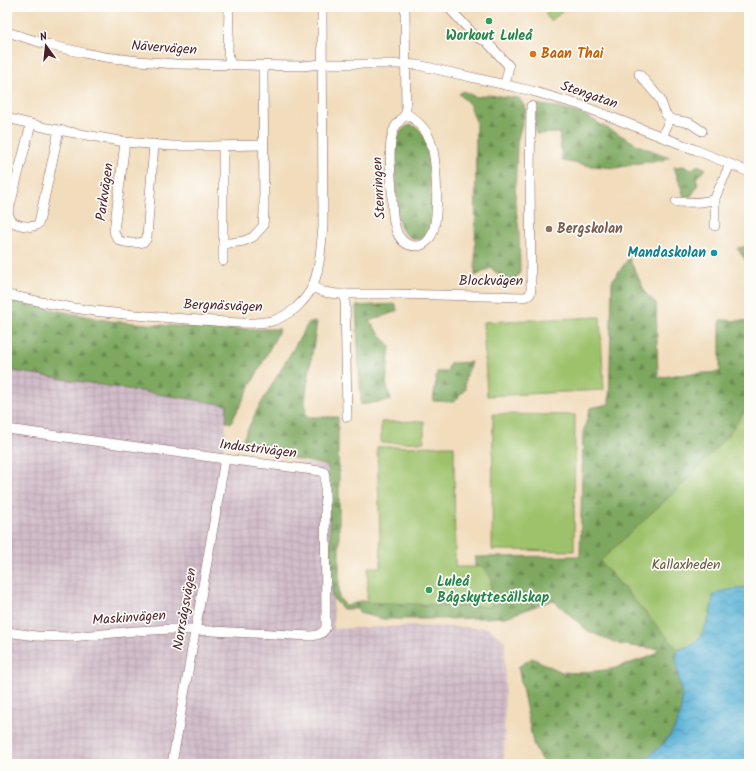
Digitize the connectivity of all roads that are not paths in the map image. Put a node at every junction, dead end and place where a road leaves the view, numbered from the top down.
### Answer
1 (229, 7) edge
2 (322, 7) edge
3 (405, 7) edge
4 (448, 7) edge
5 (7, 32) edge
6 (323, 64) junction
7 (230, 65) junction
8 (406, 65) junction
9 (263, 66) junction
10 (639, 74) dead end
11 (505, 85) junction
12 (531, 106) dead end
13 (406, 113) junction
14 (7, 118) edge
15 (670, 119) junction
16 (31, 124) junction
17 (59, 130) junction
18 (702, 131) dead end
19 (662, 136) junction
20 (125, 142) junction
21 (154, 144) junction
22 (264, 145) junction
23 (223, 146) junction
24 (730, 164) junction
25 (749, 172) edge
26 (715, 198) junction
27 (676, 202) dead end
28 (715, 226) dead end
29 (223, 244) junction
30 (223, 261) dead end
31 (312, 287) junction
32 (345, 294) junction
33 (7, 295) edge
34 (347, 417) dead end
35 (7, 429) edge
36 (225, 459) junction
37 (195, 630) junction
38 (7, 632) edge
39 (301, 635) joint
40 (172, 764) edge

1 - 7 street
2 - 6 street, Bergnäsvägen
3 - 8 street
4 - 11 street
5 - 7 street, Nävervägen
6 - 8 street, Stengatan
6 - 9 street, Nävervägen
6 - 31 street, Bergnäsvägen
7 - 9 street, Nävervägen
8 - 11 street, Stengatan
8 - 13 street
9 - 22 street
10 - 15 street
11 - 19 street, Stengatan
12 - 32 street, Blockvägen
13 - 13 street, Stenringen
14 - 16 street
15 - 18 street
15 - 19 street
16 - 17 street
16 - 17 street
17 - 20 street
19 - 24 street, Stengatan
20 - 21 street
20 - 21 street, Parkvägen
21 - 23 street
22 - 23 street
22 - 29 street
23 - 29 street
24 - 25 street, Stengatan
24 - 26 street
26 - 27 street
26 - 28 street
29 - 30 street
31 - 32 street, Blockvägen
31 - 33 street, Bergnäsvägen
32 - 34 street
35 - 36 street, Industrivägen
36 - 37 street, Norrsågsvägen
36 - 39 street, Industrivägen
37 - 38 street, Maskinvägen
37 - 39 street, Maskinvägen
37 - 40 street, Norrsågsvägen

